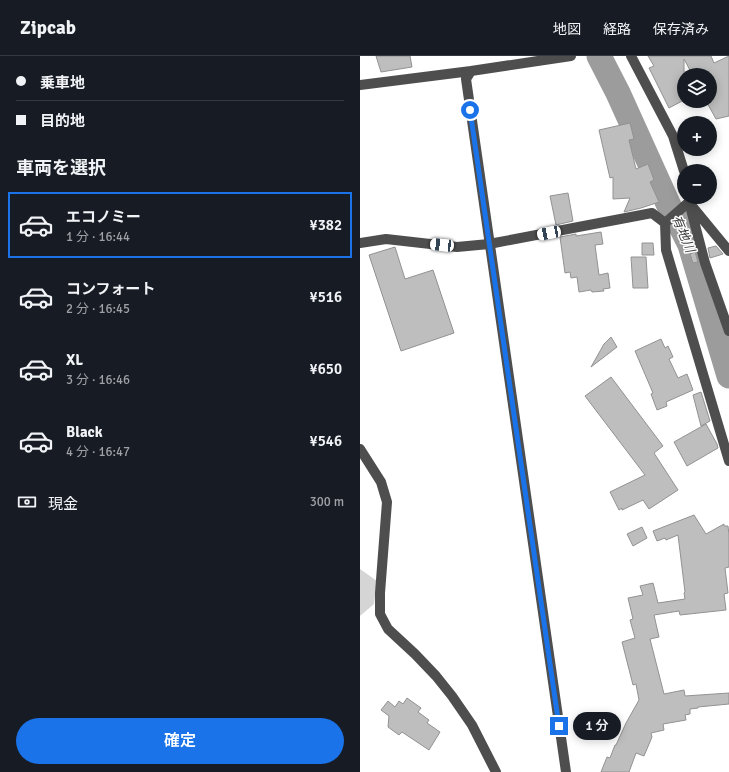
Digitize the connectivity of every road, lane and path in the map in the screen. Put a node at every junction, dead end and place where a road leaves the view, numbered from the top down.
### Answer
1 (571, 56) edge
2 (630, 56) edge
3 (471, 71) junction
4 (360, 85) edge
5 (682, 164) edge
6 (685, 204) edge
7 (690, 204) edge
8 (692, 204) edge
9 (665, 223) junction
10 (360, 243) edge
11 (490, 244) junction
12 (729, 251) edge
13 (729, 331) edge
14 (360, 449) edge
15 (729, 461) edge
16 (496, 772) edge
17 (566, 772) edge

1 - 3 street
2 - 5 street
3 - 4 street
3 - 11 street
6 - 9 street
7 - 13 street
8 - 12 street
9 - 11 street
9 - 15 street
10 - 11 street
11 - 17 street
14 - 16 street

